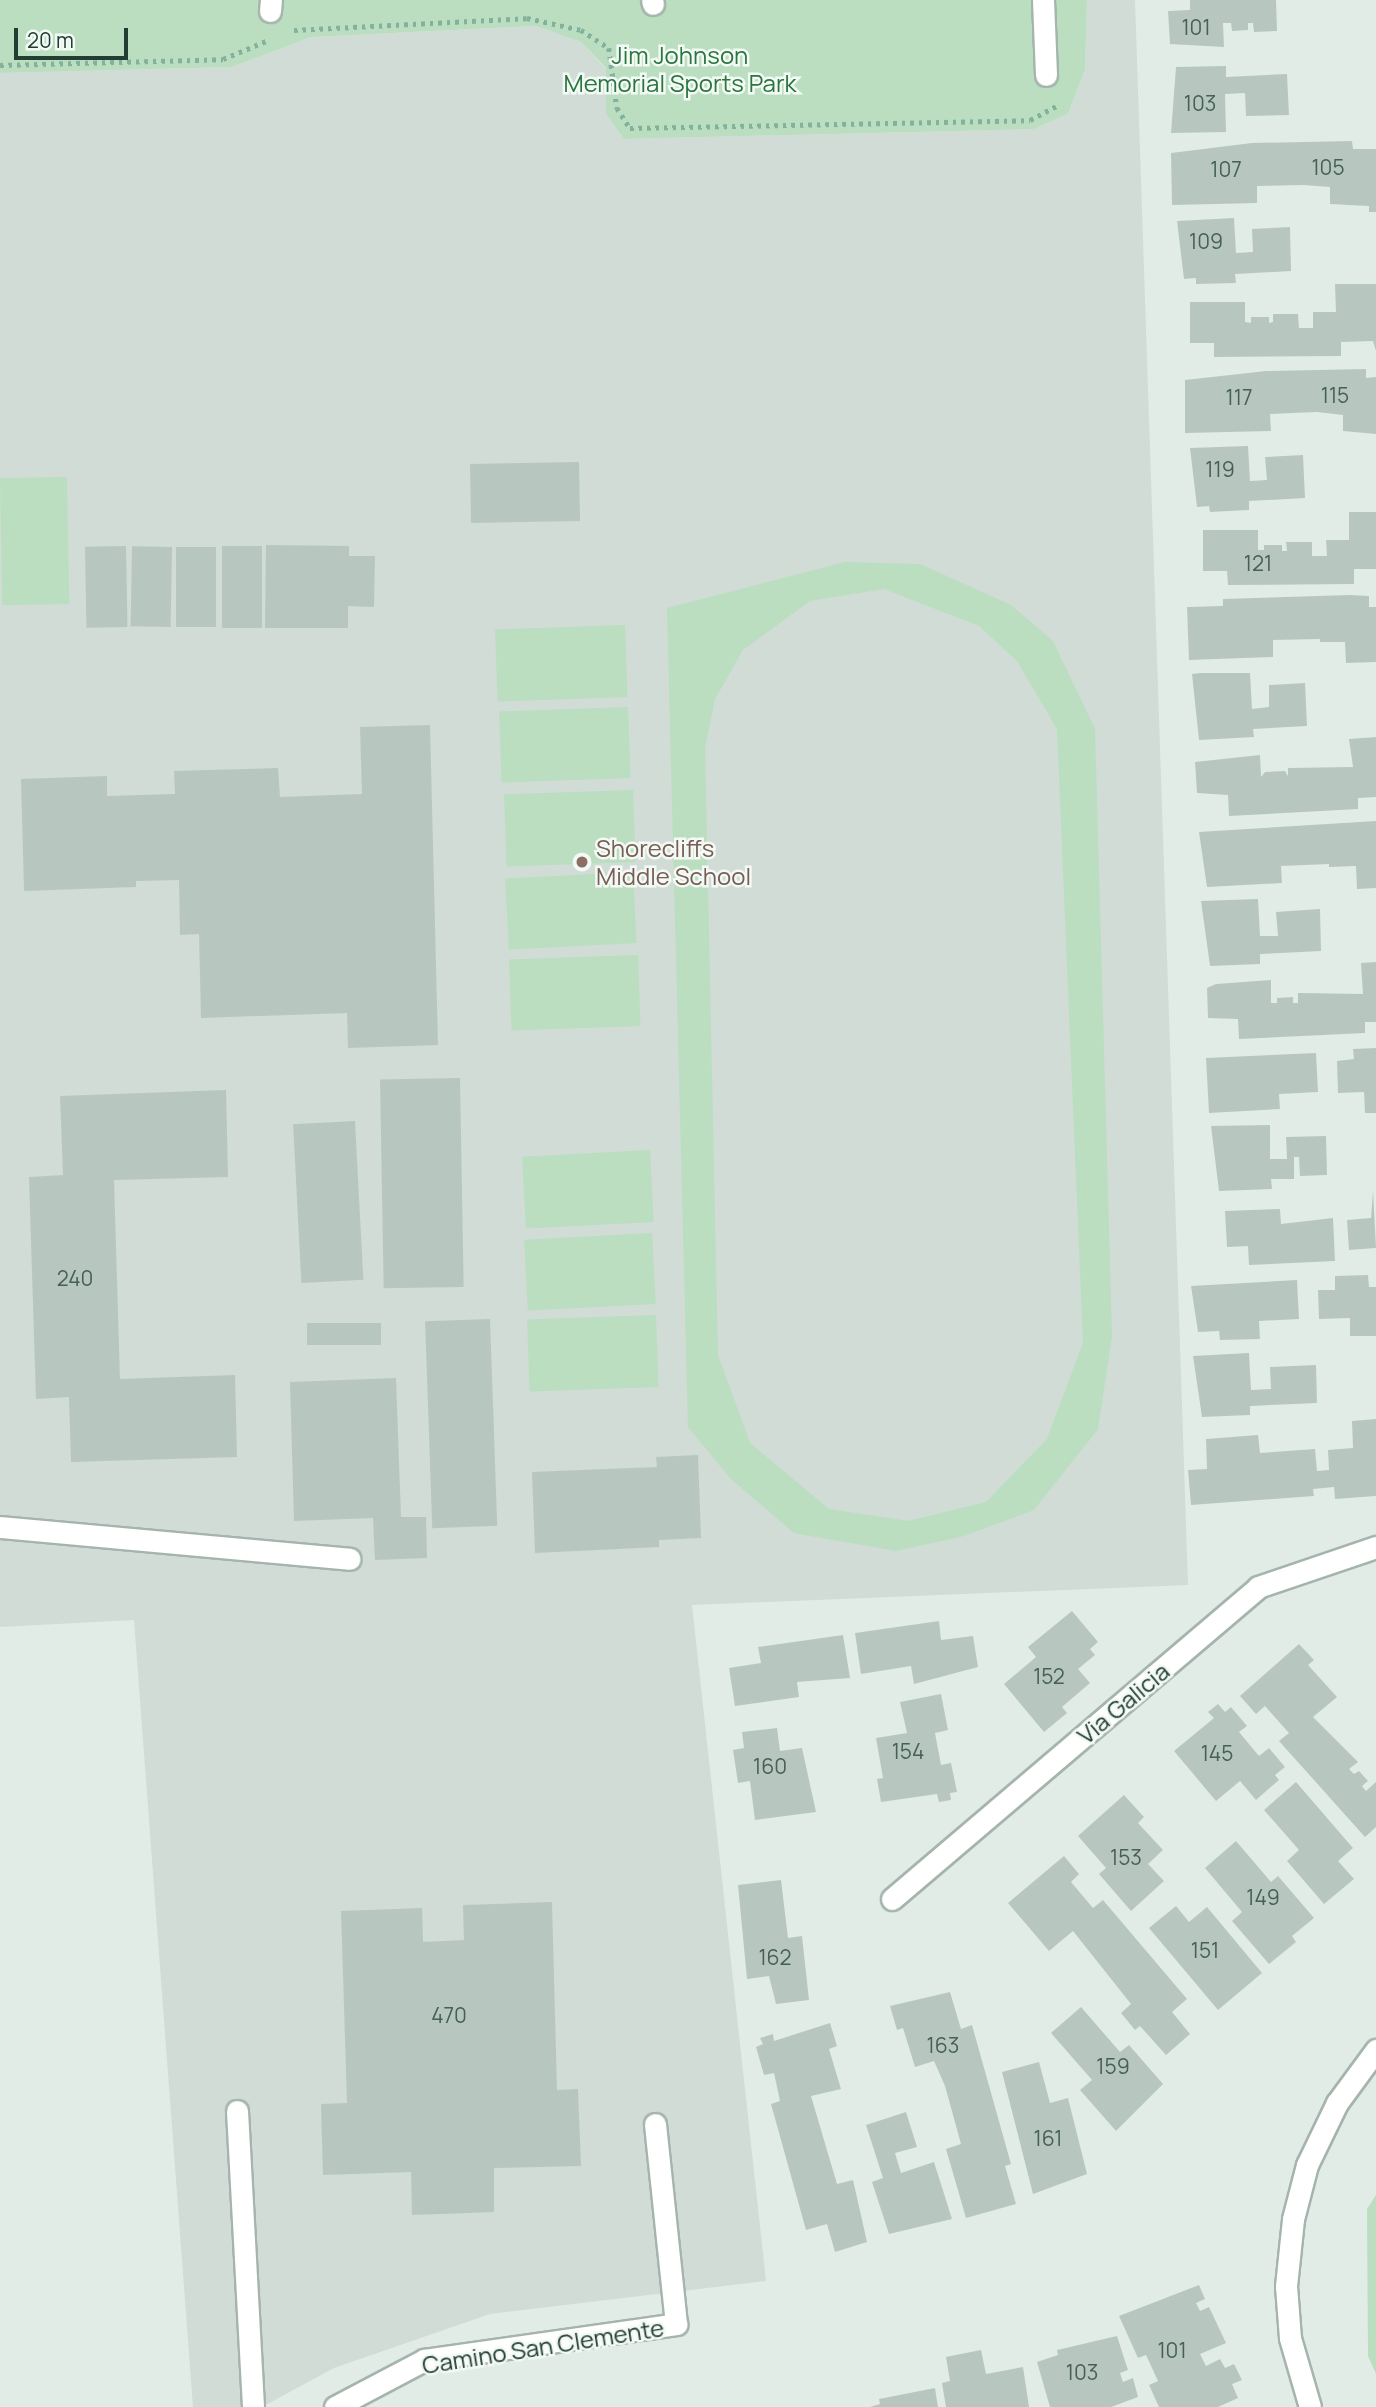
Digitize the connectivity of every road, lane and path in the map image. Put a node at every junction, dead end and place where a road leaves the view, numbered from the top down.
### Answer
1 (1043, 0) edge
2 (283, 35) dead end
3 (271, 40) dead end
4 (0, 65) edge
5 (1046, 75) dead end
6 (1062, 102) dead end
7 (0, 1527) edge
8 (1376, 1547) edge
9 (350, 1559) dead end
10 (892, 1899) dead end
11 (1376, 2050) edge
12 (237, 2111) dead end
13 (655, 2124) dead end
14 (253, 2407) edge
15 (335, 2407) edge
16 (1310, 2407) edge

1 - 5 street
2 - 6 path
3 - 4 path
7 - 9 street
8 - 10 street, Via Galicia
11 - 16 street
12 - 14 street
13 - 15 street, Camino San Clemente

